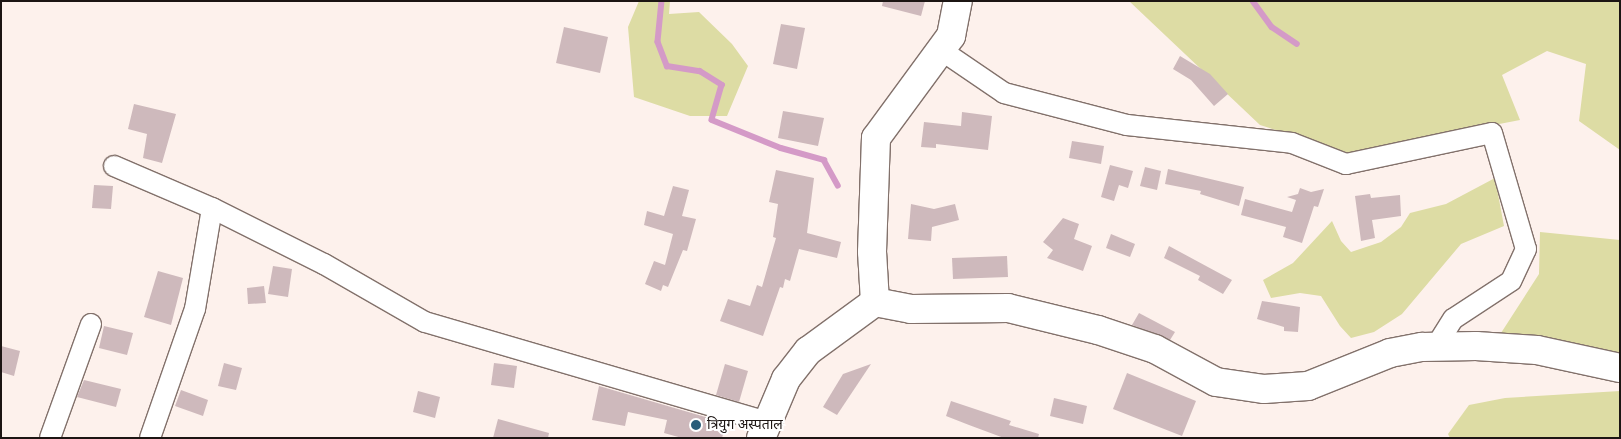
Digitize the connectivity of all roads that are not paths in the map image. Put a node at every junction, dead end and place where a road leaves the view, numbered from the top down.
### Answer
1 (958, 1) edge
2 (940, 50) junction
3 (114, 166) dead end
4 (212, 208) junction
5 (875, 302) junction
6 (91, 324) dead end
7 (1436, 346) junction
8 (1620, 368) edge
9 (763, 430) edge
10 (50, 438) edge
11 (150, 438) edge

1 - 2 main road
2 - 5 main road
2 - 7 street
3 - 4 street
4 - 9 street
4 - 11 street
5 - 7 main road
5 - 9 main road
6 - 10 street
7 - 8 main road

